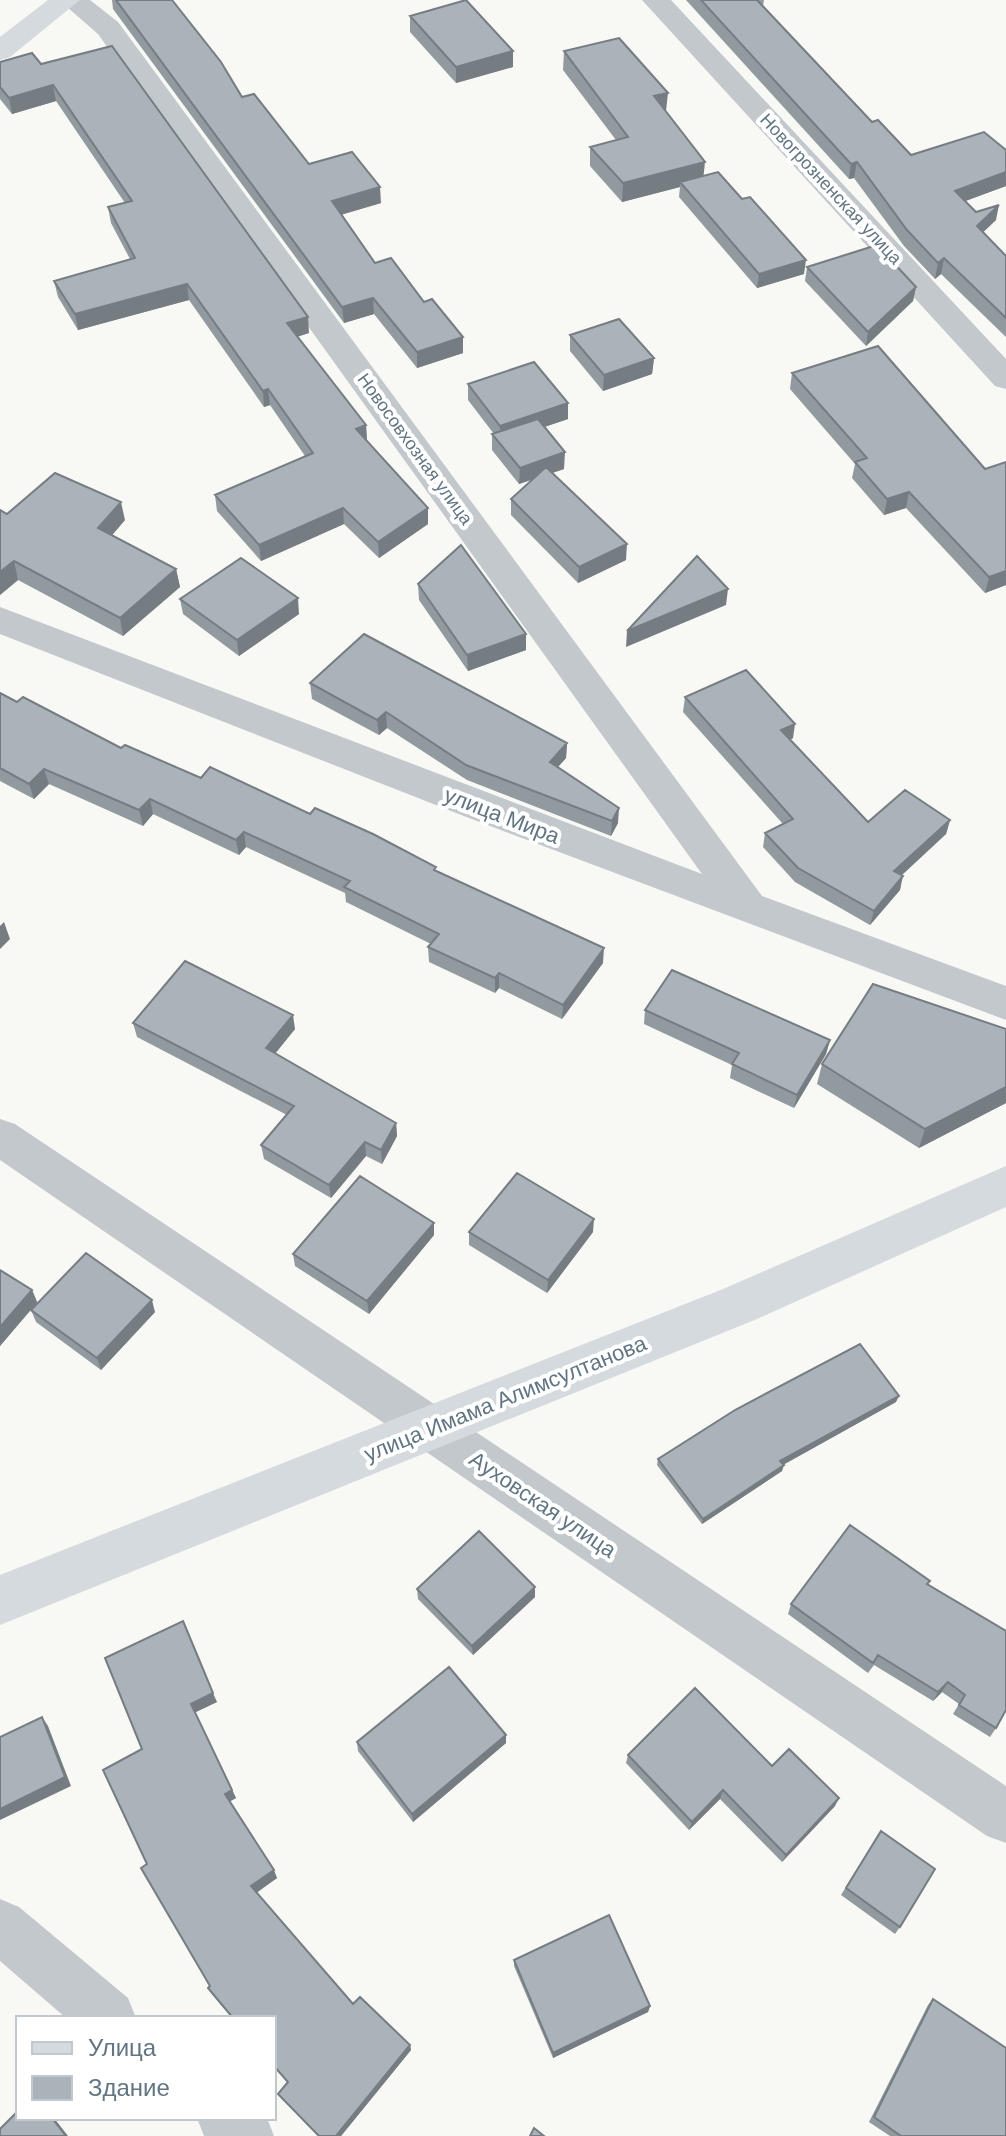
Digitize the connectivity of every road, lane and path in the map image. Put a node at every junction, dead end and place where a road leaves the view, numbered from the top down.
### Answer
1 (66, 0) edge
2 (73, 0) edge
3 (656, 0) edge
4 (0, 51) edge
5 (1006, 379) edge
6 (0, 620) edge
7 (748, 907) junction
8 (1006, 1003) edge
9 (0, 1137) edge
10 (1006, 1186) edge
11 (430, 1428) junction
12 (0, 1600) edge
13 (1006, 1817) edge
14 (0, 1926) edge
15 (106, 2016) edge
16 (227, 2120) edge
17 (246, 2136) edge

1 - 4 main road
2 - 7 street, Новосовхозная улица
3 - 5 street, Новогрозненская улица
6 - 7 street, улица Мира
7 - 8 street, улица Мира
9 - 11 street, Ауховская улица
10 - 11 main road, улица Имама Алимсултанова
11 - 12 main road, улица Имама Алимсултанова
11 - 13 street, Ауховская улица
14 - 15 street
16 - 17 street

